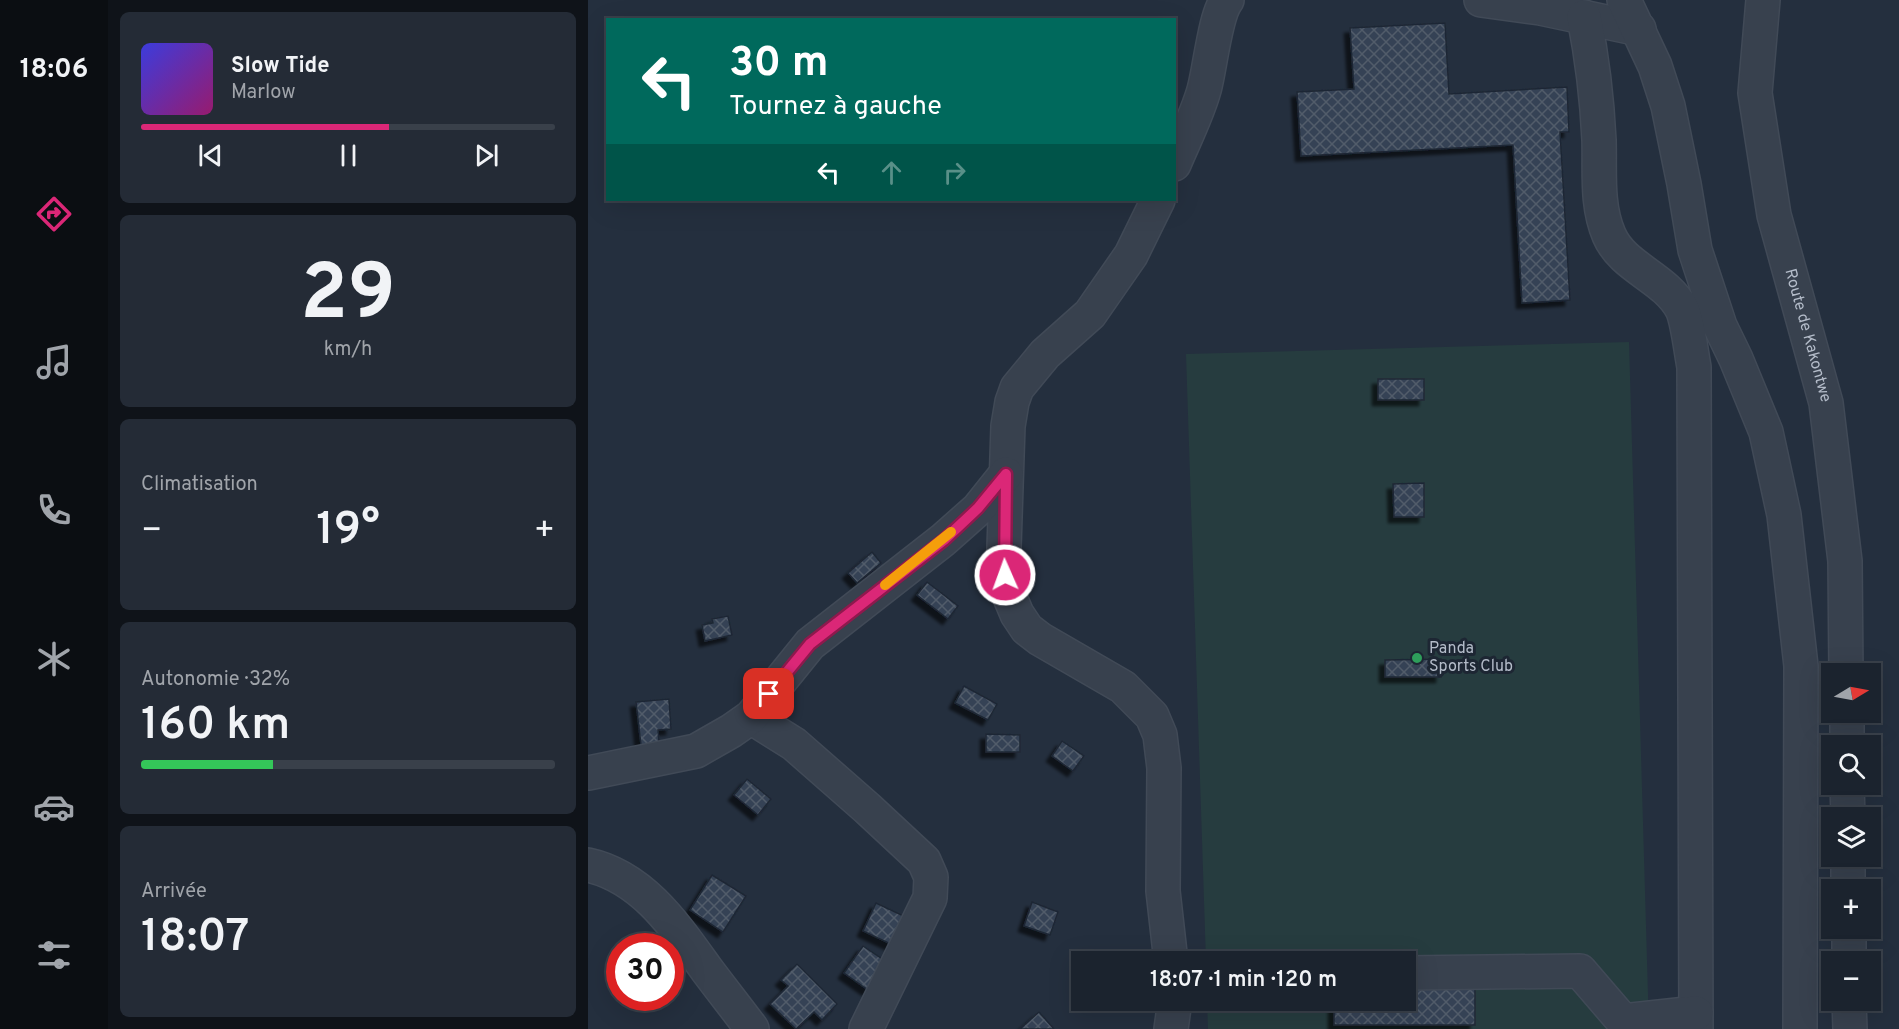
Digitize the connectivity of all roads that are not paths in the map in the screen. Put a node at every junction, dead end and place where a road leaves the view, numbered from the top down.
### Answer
1 (1227, 0) edge
2 (1481, 0) edge
3 (1624, 0) edge
4 (1763, 0) edge
5 (1584, 17) junction
6 (1639, 29) junction
7 (1176, 159) edge
8 (1158, 201) edge
9 (1006, 474) junction
10 (1846, 663) edge
11 (751, 717) junction
12 (588, 773) edge
13 (588, 865) edge
14 (1170, 951) edge
15 (1416, 973) edge
16 (1173, 1011) edge
17 (1850, 1011) edge
18 (1696, 1021) edge
19 (752, 1029) edge
20 (866, 1029) edge
21 (1171, 1029) edge
22 (1800, 1029) edge
23 (1850, 1029) edge

1 - 7 street
2 - 5 street
3 - 6 street
4 - 10 street, Route de Kakontwe
5 - 6 street
5 - 18 street
6 - 22 street
8 - 9 street
9 - 11 street
9 - 14 street
11 - 12 street
11 - 20 street
13 - 19 street
15 - 18 street
16 - 21 street
17 - 23 street

